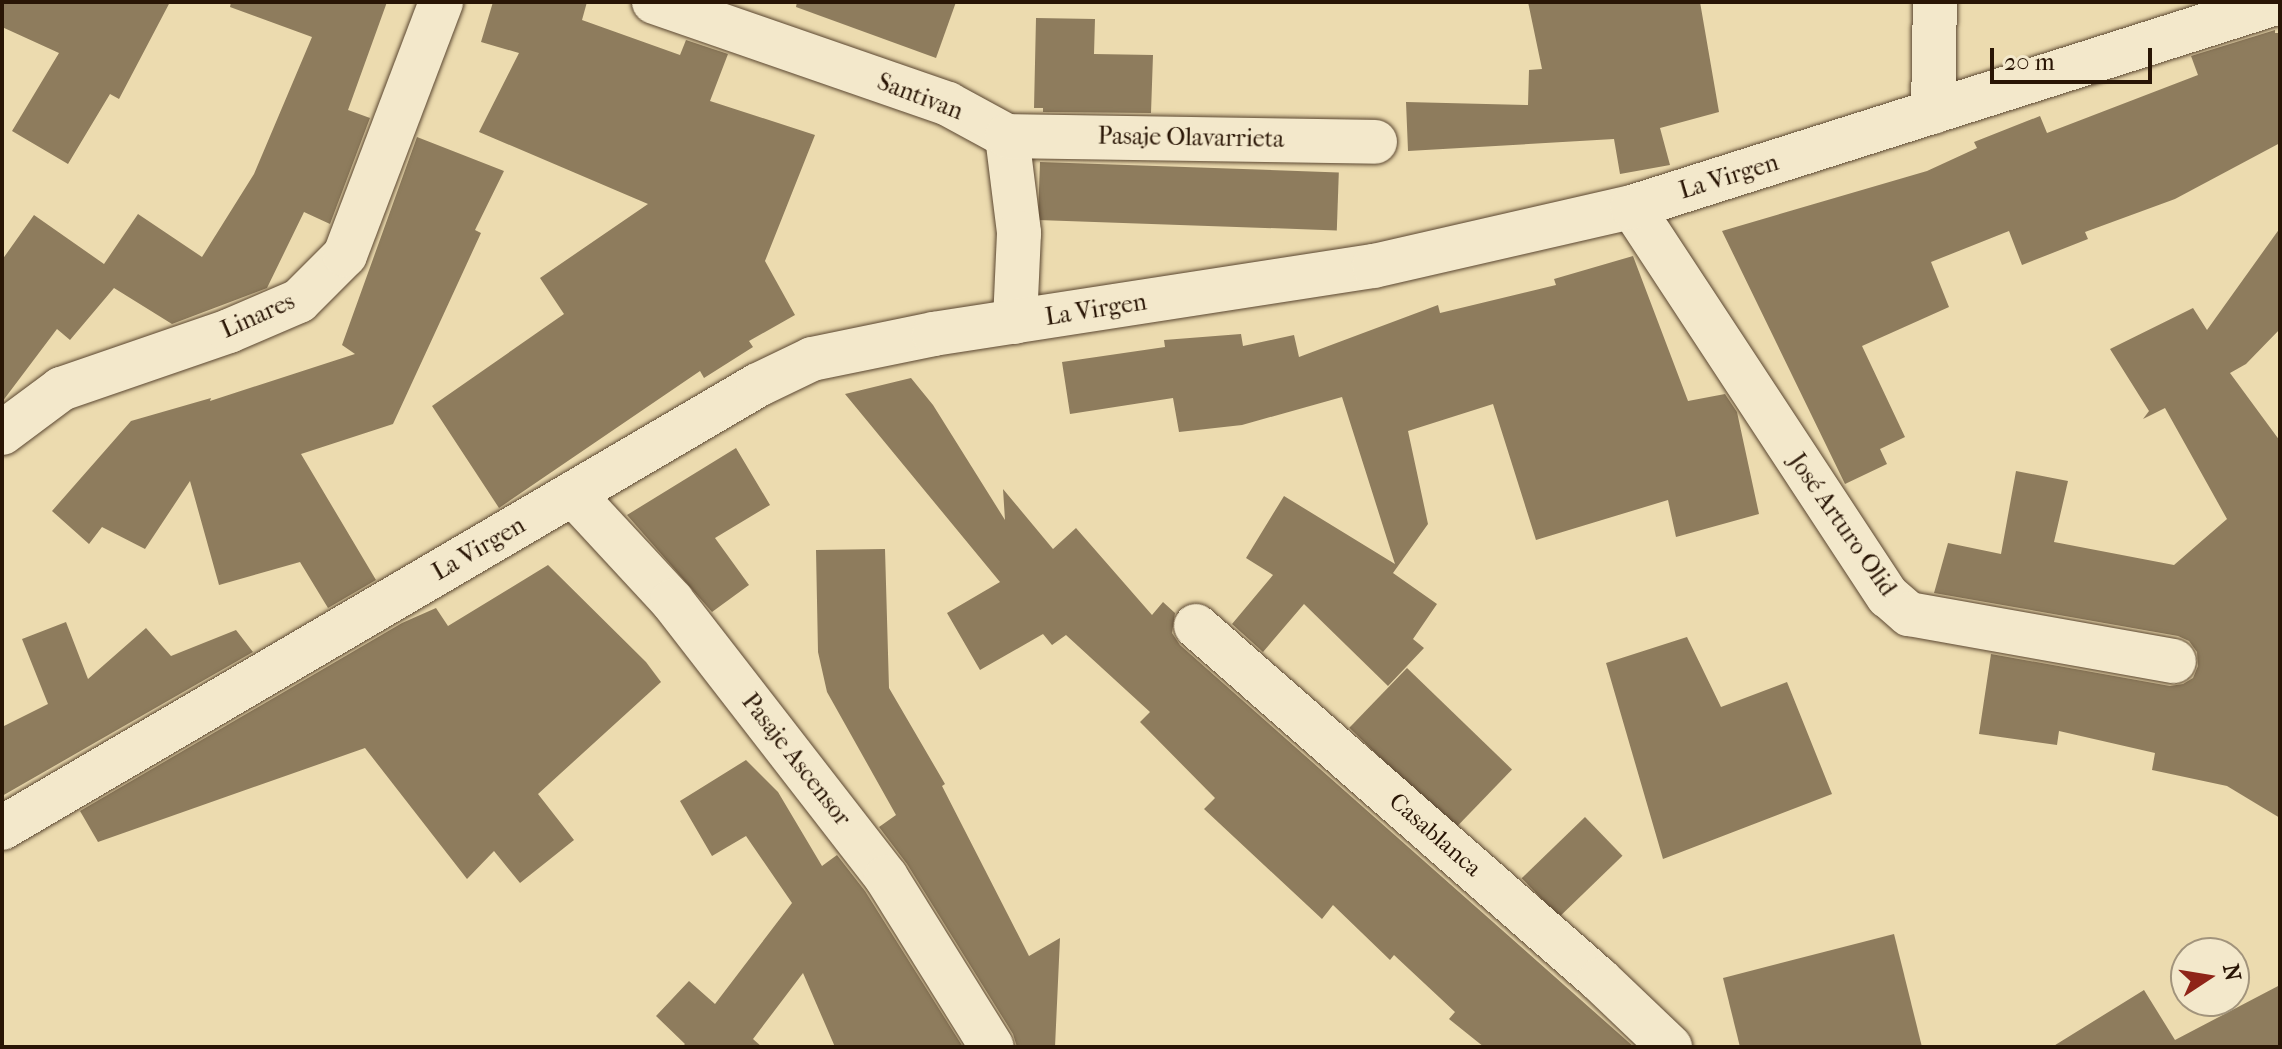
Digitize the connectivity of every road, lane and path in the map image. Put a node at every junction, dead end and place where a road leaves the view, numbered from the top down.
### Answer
1 (441, 2) edge
2 (654, 2) edge
3 (1935, 2) edge
4 (2279, 2) edge
5 (1933, 112) junction
6 (1007, 136) junction
7 (1375, 142) dead end
8 (1632, 207) junction
9 (1015, 322) junction
10 (2, 433) edge
11 (573, 494) junction
12 (1196, 626) dead end
13 (2174, 661) dead end
14 (2, 828) edge
15 (992, 1047) edge
16 (1670, 1047) edge

1 - 10 street, Linares
2 - 6 street, Santivan
3 - 5 street
4 - 5 street, La Virgen
5 - 8 street, La Virgen
6 - 7 street, Pasaje Olavarrieta
6 - 9 street
8 - 9 street, La Virgen
8 - 13 street, José Arturo Olid
9 - 11 street, La Virgen
11 - 14 street, La Virgen
11 - 15 street, Pasaje Ascensor
12 - 16 street, Casablanca

